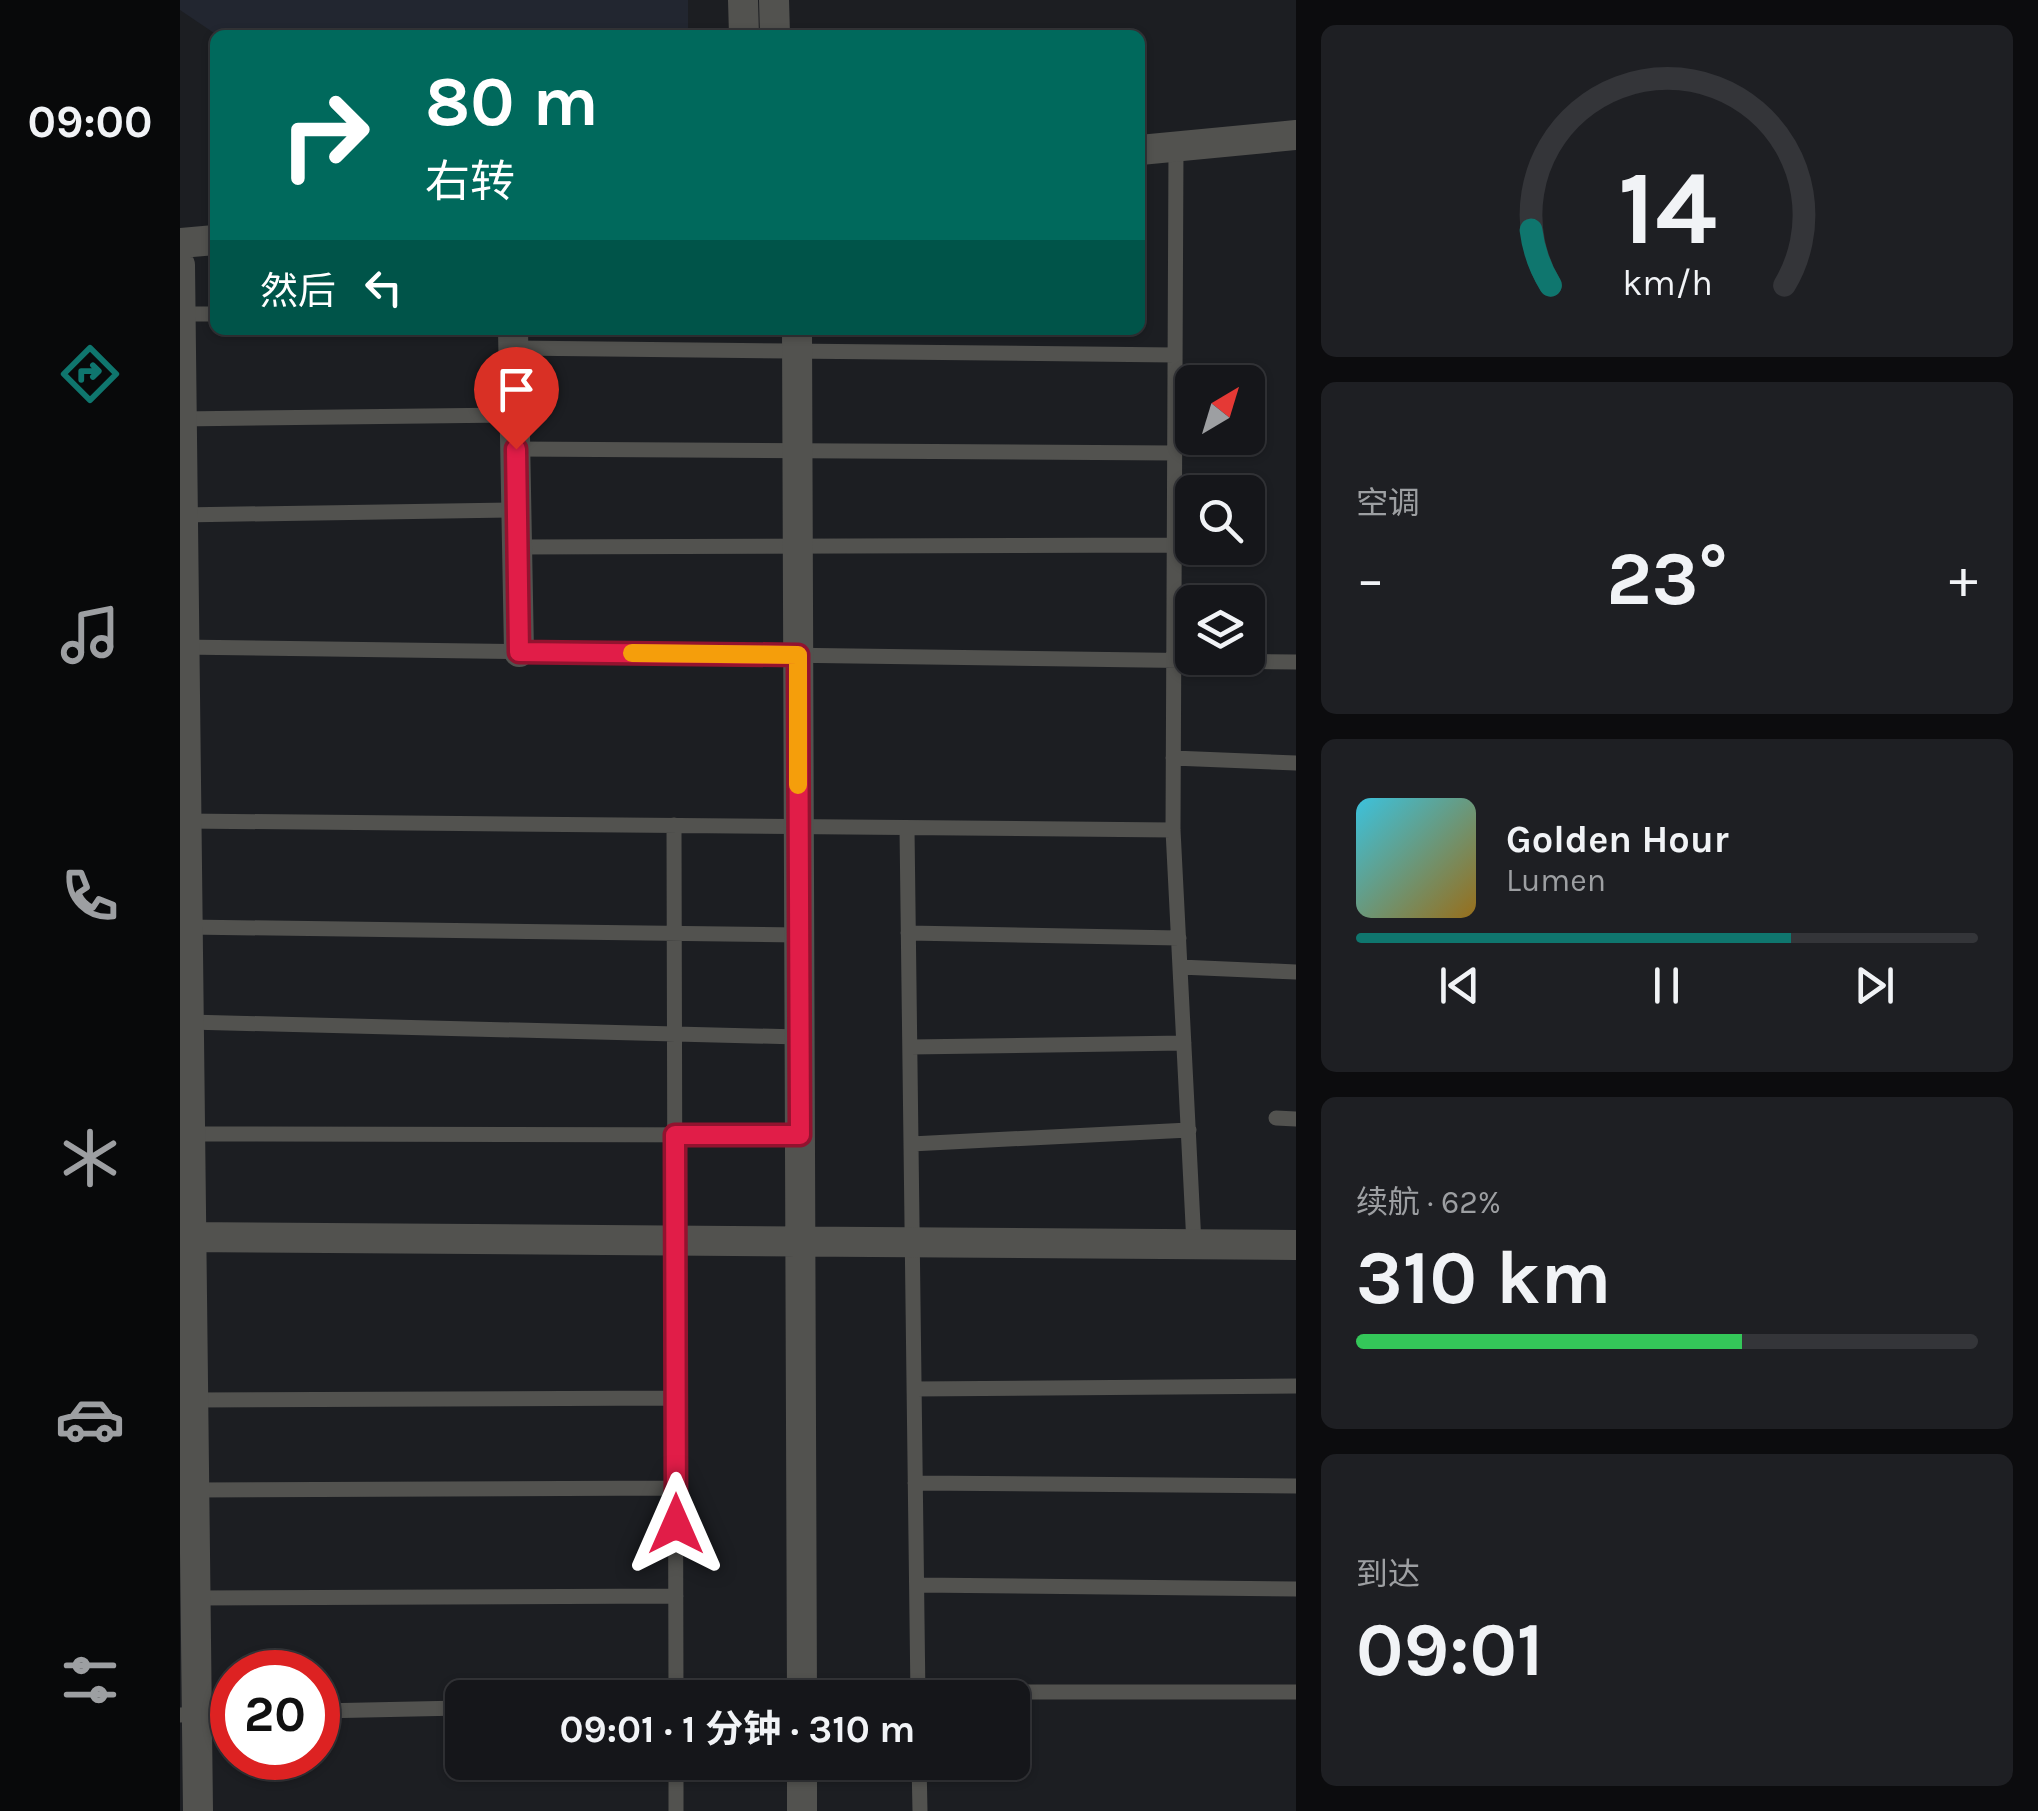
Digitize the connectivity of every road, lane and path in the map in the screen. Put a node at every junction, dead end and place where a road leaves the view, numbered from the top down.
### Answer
1 (743, 0) edge
2 (774, 0) edge
3 (744, 30) edge
4 (774, 30) edge
5 (1296, 135) edge
6 (1176, 146) junction
7 (1145, 149) edge
8 (210, 240) edge
9 (180, 243) edge
10 (180, 265) edge
11 (181, 314) edge
12 (210, 314) edge
13 (514, 339) edge
14 (797, 340) edge
15 (1176, 355) junction
16 (1176, 365) edge
17 (515, 414) junction
18 (181, 418) edge
19 (516, 449) junction
20 (797, 451) junction
21 (1175, 453) joint
22 (516, 510) junction
23 (181, 515) edge
24 (1174, 545) junction
25 (798, 546) junction
26 (517, 547) junction
27 (182, 647) edge
28 (519, 652) junction
29 (798, 655) junction
30 (1174, 660) junction
31 (1296, 662) edge
32 (1173, 758) junction
33 (1296, 762) edge
34 (183, 774) edge
35 (186, 821) junction
36 (674, 826) junction
37 (798, 827) junction
38 (907, 828) junction
39 (1173, 830) junction
40 (184, 884) edge
41 (188, 927) junction
42 (908, 933) junction
43 (674, 934) junction
44 (799, 936) junction
45 (1178, 938) junction
46 (1180, 966) junction
47 (1296, 972) edge
48 (184, 985) edge
49 (188, 1022) junction
50 (675, 1034) junction
51 (799, 1037) junction
52 (1184, 1042) junction
53 (910, 1047) junction
54 (185, 1084) edge
55 (1276, 1118) dead end
56 (1296, 1118) edge
57 (1188, 1130) junction
58 (190, 1134) junction
59 (675, 1135) junction
60 (800, 1135) junction
61 (911, 1144) junction
62 (186, 1238) edge
63 (675, 1241) junction
64 (800, 1242) junction
65 (912, 1242) junction
66 (1194, 1244) junction
67 (1296, 1245) edge
68 (186, 1328) edge
69 (1296, 1386) edge
70 (914, 1389) junction
71 (676, 1398) junction
72 (188, 1414) edge
73 (915, 1483) junction
74 (1296, 1486) edge
75 (676, 1488) junction
76 (189, 1509) edge
77 (916, 1585) junction
78 (1296, 1589) edge
79 (676, 1596) junction
80 (190, 1612) edge
81 (676, 1680) edge
82 (802, 1680) edge
83 (918, 1680) edge
84 (1296, 1692) edge
85 (1030, 1694) edge
86 (445, 1708) edge
87 (340, 1711) edge
88 (188, 1714) edge
89 (676, 1780) edge
90 (802, 1780) edge
91 (919, 1780) edge
92 (198, 1811) edge
93 (676, 1811) edge
94 (802, 1811) edge
95 (920, 1811) edge

1 - 3 street
2 - 4 street
5 - 6 street
6 - 7 street
6 - 15 lane
8 - 9 street
10 - 11 street
11 - 12 lane
11 - 18 street
13 - 14 lane
13 - 17 street
14 - 15 lane
14 - 20 street
15 - 16 lane
17 - 18 lane
17 - 19 street
18 - 23 street
19 - 20 lane
19 - 22 street
20 - 21 lane
20 - 25 street
21 - 24 lane
22 - 23 lane
22 - 26 street
23 - 27 street
24 - 25 lane
24 - 30 lane
25 - 26 lane
25 - 29 street
26 - 28 street
27 - 28 lane
27 - 34 street
28 - 29 lane
29 - 30 lane
29 - 37 street
30 - 31 lane
30 - 32 lane
32 - 33 lane
32 - 39 lane
34 - 35 street
35 - 36 lane
35 - 40 street
36 - 37 lane
36 - 43 lane
37 - 38 lane
37 - 44 street
38 - 39 lane
38 - 42 lane
39 - 45 lane
40 - 41 street
41 - 43 lane
41 - 48 street
42 - 45 lane
42 - 53 lane
43 - 44 lane
43 - 50 lane
44 - 51 street
45 - 46 lane
46 - 47 lane
46 - 52 lane
48 - 49 street
49 - 50 lane
49 - 54 street
50 - 51 lane
50 - 59 lane
51 - 60 street
52 - 53 lane
52 - 57 lane
53 - 61 lane
54 - 58 street
55 - 56 lane
57 - 61 lane
57 - 66 lane
58 - 59 lane
58 - 62 street
59 - 60 lane
59 - 63 lane
60 - 64 street
61 - 65 lane
62 - 63 street
62 - 68 street
63 - 64 street
63 - 71 lane
64 - 65 street
64 - 82 street
65 - 66 street
65 - 70 lane
66 - 67 street
68 - 72 street
69 - 70 lane
70 - 73 lane
71 - 72 lane
71 - 75 lane
72 - 76 street
73 - 74 lane
73 - 77 lane
75 - 76 lane
75 - 79 lane
76 - 80 street
77 - 78 lane
77 - 83 lane
79 - 80 lane
79 - 81 lane
80 - 88 street
84 - 85 lane
86 - 87 lane
88 - 92 street
89 - 93 lane
90 - 94 street
91 - 95 lane

